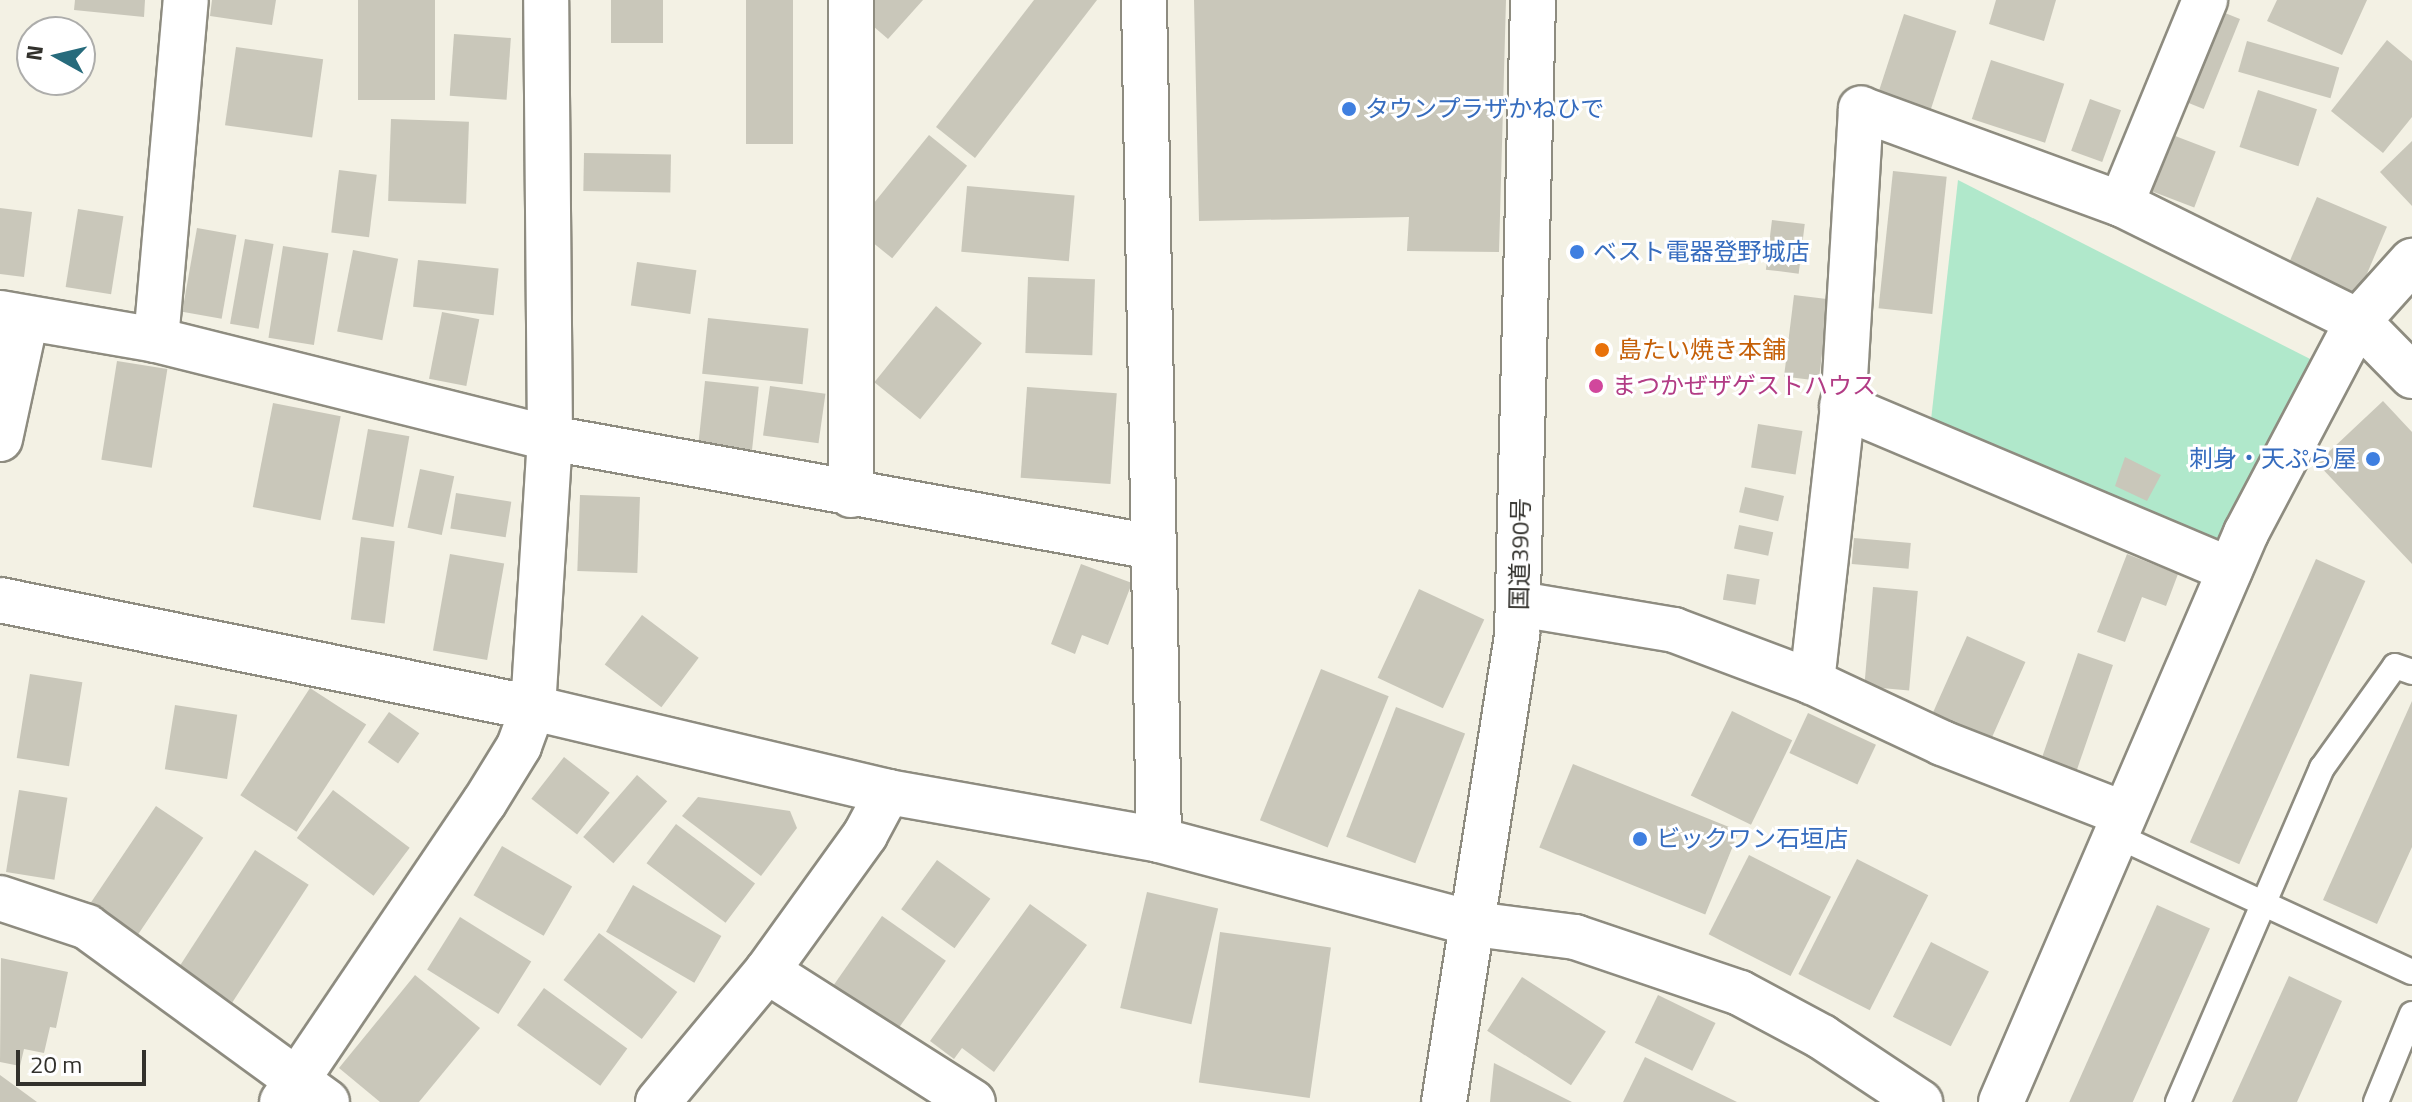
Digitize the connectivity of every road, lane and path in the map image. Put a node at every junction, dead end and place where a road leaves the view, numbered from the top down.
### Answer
1 (186, 0) edge
2 (546, 0) edge
3 (851, 0) edge
4 (1144, 0) edge
5 (1533, 0) edge
6 (2205, 0) edge
7 (2121, 204) junction
8 (2412, 261) edge
9 (13, 316) edge
10 (2358, 321) junction
11 (156, 340) junction
12 (2412, 376) edge
13 (1842, 406) junction
14 (550, 438) junction
15 (0, 439) edge
16 (851, 495) junction
17 (1153, 547) junction
18 (2230, 570) junction
19 (0, 600) edge
20 (1519, 604) junction
21 (2412, 672) edge
22 (1812, 682) junction
23 (533, 708) junction
24 (888, 792) junction
25 (2118, 824) junction
26 (1159, 840) junction
27 (0, 898) edge
28 (2267, 905) junction
29 (1474, 924) junction
30 (767, 971) junction
31 (2412, 972) edge
32 (2412, 1014) edge
33 (302, 1094) edge
34 (658, 1102) edge
35 (973, 1102) edge
36 (1444, 1102) edge
37 (1920, 1102) edge
38 (2001, 1102) edge
39 (2178, 1102) edge
40 (2376, 1102) edge

1 - 11 main road
2 - 14 main road
3 - 16 main road
4 - 17 main road
5 - 20 main road, 国道390号
6 - 7 main road
7 - 10 main road
7 - 13 main road
8 - 10 main road
9 - 11 main road
9 - 15 main road
10 - 12 main road
10 - 18 main road
11 - 14 main road
13 - 18 main road
13 - 22 main road
14 - 16 main road
14 - 23 main road
16 - 17 main road
17 - 26 main road
18 - 25 main road
19 - 23 main road
20 - 22 main road
20 - 29 main road, 国道390号
21 - 28 lane
22 - 25 main road
23 - 24 main road
23 - 33 main road
24 - 26 main road
24 - 30 main road
25 - 28 lane
25 - 38 main road
26 - 29 main road
27 - 33 main road
28 - 31 lane
28 - 39 lane
29 - 36 main road, 国道390号
29 - 37 main road
30 - 34 main road
30 - 35 main road
32 - 40 lane

